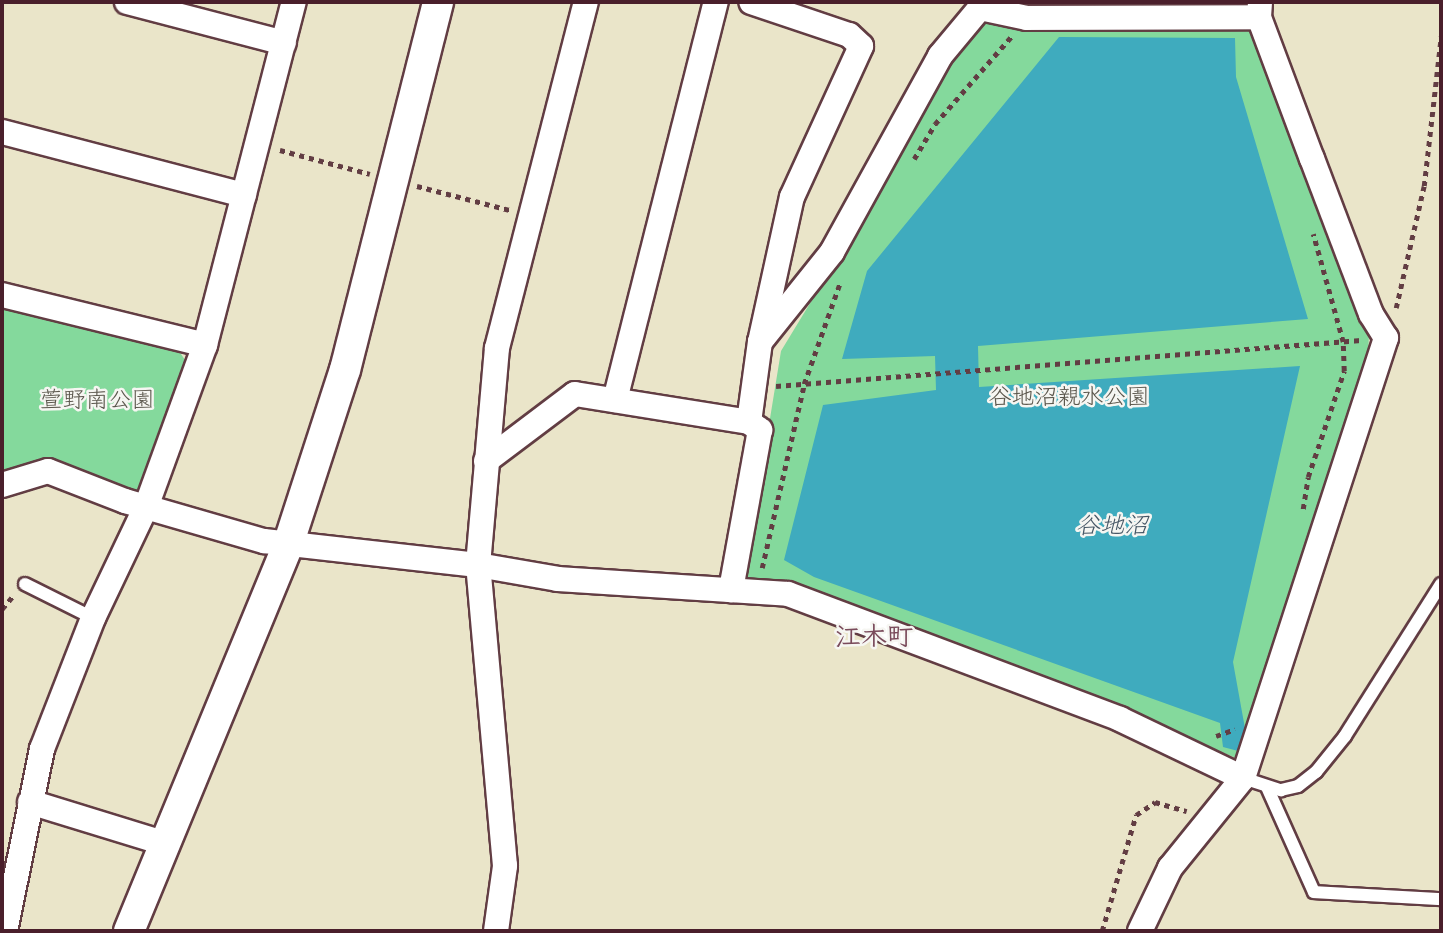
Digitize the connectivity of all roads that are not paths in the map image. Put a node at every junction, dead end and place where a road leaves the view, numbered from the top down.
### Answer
1 (127, 2) edge
2 (295, 2) edge
3 (439, 2) edge
4 (586, 2) edge
5 (716, 2) edge
6 (760, 3) edge
7 (1260, 9) edge
8 (284, 43) junction
9 (2, 132) edge
10 (244, 195) junction
11 (2, 295) edge
12 (760, 342) junction
13 (205, 345) junction
14 (615, 400) junction
15 (749, 422) junction
16 (486, 461) junction
17 (2, 485) edge
18 (146, 507) junction
19 (288, 545) junction
20 (478, 565) junction
21 (24, 584) dead end
22 (1441, 584) edge
23 (731, 590) junction
24 (93, 618) junction
25 (1243, 778) junction
26 (1267, 787) junction
27 (30, 802) junction
28 (163, 843) junction
29 (1441, 899) edge
30 (5, 931) edge
31 (129, 931) edge
32 (496, 931) edge
33 (1140, 931) edge

1 - 8 street
2 - 8 street
3 - 19 street
4 - 16 street
5 - 14 street
6 - 12 street
7 - 12 street
7 - 25 street
8 - 10 street
9 - 10 street
10 - 13 street
11 - 13 street
12 - 15 street
13 - 18 street
14 - 15 street
14 - 16 street
15 - 23 street
16 - 20 street
17 - 18 street
18 - 19 street
18 - 24 street
19 - 20 street
19 - 28 street
20 - 23 street
20 - 32 street
21 - 24 lane
22 - 26 lane
23 - 25 street
24 - 27 street
25 - 26 lane
25 - 33 street
26 - 29 lane
27 - 28 street
27 - 30 street
28 - 31 street

